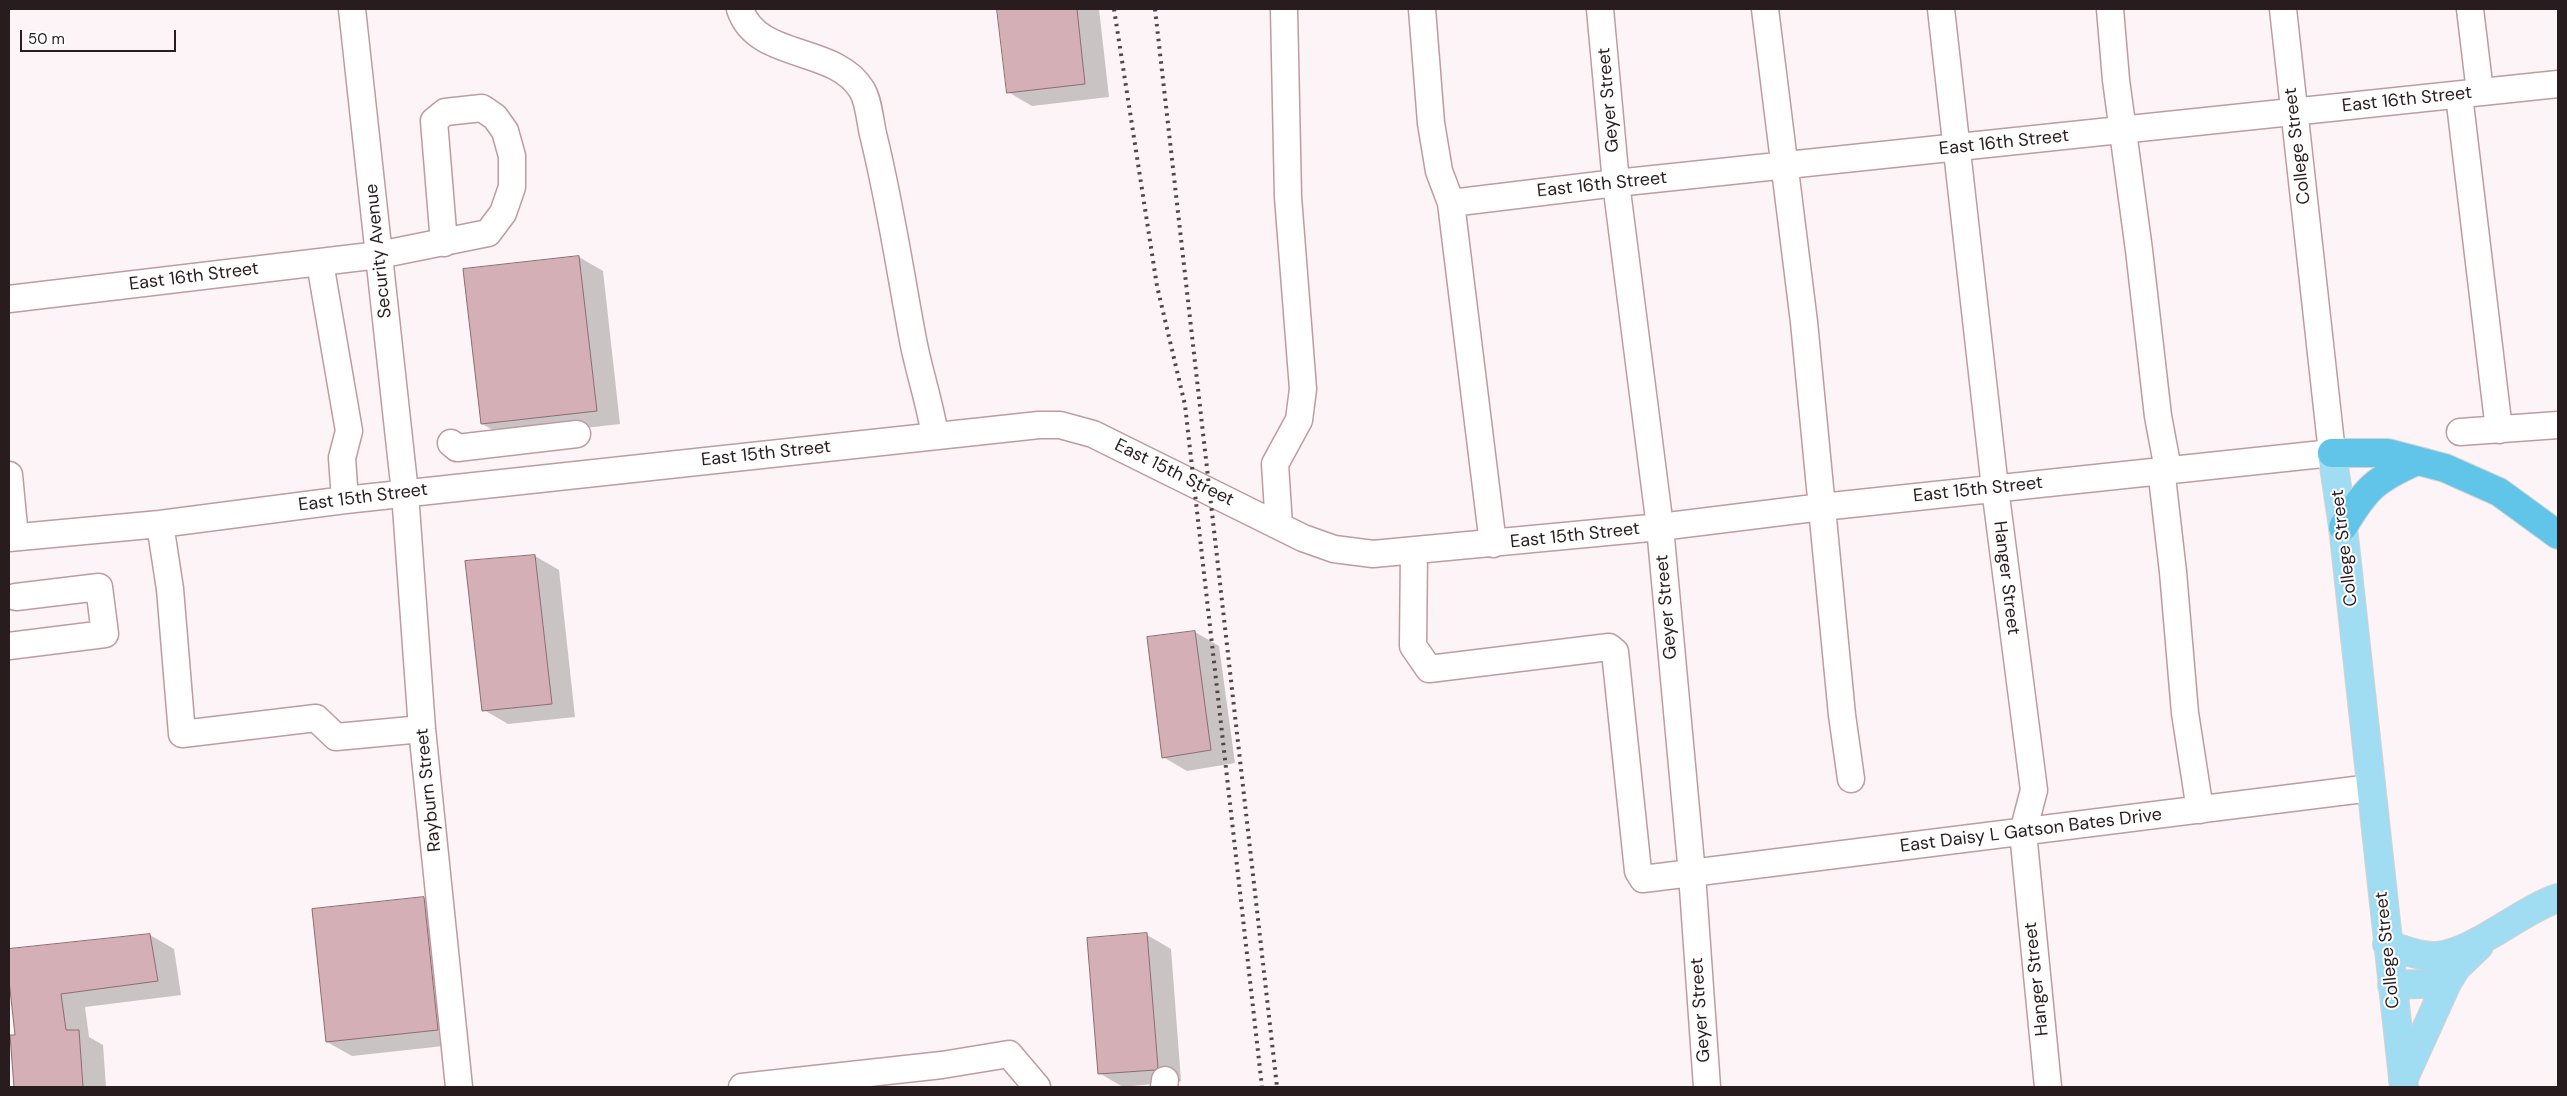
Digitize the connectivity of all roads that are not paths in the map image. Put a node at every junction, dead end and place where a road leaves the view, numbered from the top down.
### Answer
1 (352, 9) edge
2 (740, 9) edge
3 (1284, 9) edge
4 (1422, 9) edge
5 (1600, 9) edge
6 (1765, 9) edge
7 (1941, 9) edge
8 (2110, 9) edge
9 (2282, 9) edge
10 (2470, 9) edge
11 (2558, 84) edge
12 (2470, 94) junction
13 (2295, 112) junction
14 (2123, 131) junction
15 (1957, 148) junction
16 (1784, 167) junction
17 (1616, 183) junction
18 (1451, 202) junction
19 (444, 243) junction
20 (379, 256) junction
21 (320, 263) junction
22 (9, 299) edge
23 (2558, 425) edge
24 (2499, 430) junction
25 (2460, 432) dead end
26 (576, 434) dead end
27 (935, 436) junction
28 (539, 438) junction
29 (451, 443) dead end
30 (2332, 453) junction
31 (2417, 461) junction
32 (2165, 470) junction
33 (9, 475) edge
34 (543, 479) junction
35 (1995, 488) junction
36 (405, 493) junction
37 (345, 500) junction
38 (1822, 507) junction
39 (160, 524) junction
40 (1279, 526) junction
41 (1660, 527) junction
42 (2343, 527) junction
43 (2558, 535) edge
44 (12, 537) edge
45 (1493, 544) junction
46 (1414, 552) junction
47 (16, 597) dead end
48 (9, 646) edge
49 (422, 729) junction
50 (1851, 779) dead end
51 (2371, 788) junction
52 (2200, 810) junction
53 (2022, 832) junction
54 (1692, 874) junction
55 (2558, 898) edge
56 (2492, 933) junction
57 (2387, 944) junction
58 (2447, 983) junction
59 (2392, 984) junction
60 (850, 1081) edge
61 (2403, 1084) edge
62 (459, 1087) edge
63 (742, 1087) edge
64 (1037, 1087) edge
65 (1707, 1087) edge
66 (2048, 1087) edge

1 - 20 street, Security Avenue
2 - 27 street
3 - 40 street
4 - 18 street
5 - 17 street, Geyer Street
6 - 16 street
7 - 15 street, Hanger Street
8 - 14 street
9 - 13 street, College Street
10 - 12 street
11 - 12 street, East 16th Street
12 - 13 street, East 16th Street
12 - 24 street
13 - 14 street, East 16th Street
13 - 30 street, College Street
14 - 15 street, East 16th Street
14 - 32 street
15 - 16 street, East 16th Street
15 - 35 street, Hanger Street
16 - 17 street, East 16th Street
16 - 38 street
17 - 18 street, East 16th Street
17 - 41 street, Geyer Street
18 - 45 street
19 - 19 street, East 16th Street
19 - 20 street, East 16th Street
20 - 21 street, East 16th Street
20 - 36 street, Security Avenue
21 - 22 street, East 16th Street
21 - 37 street
23 - 24 street
24 - 25 street
26 - 28 street
27 - 34 street, East 15th Street
27 - 40 street, East 15th Street
28 - 29 street
28 - 34 street
30 - 31 highway
30 - 32 street, East 15th Street
30 - 42 main road, College Street
31 - 42 highway
31 - 43 highway
32 - 35 street, East 15th Street
32 - 52 street
33 - 44 street
34 - 36 street, East 15th Street
35 - 38 street, East 15th Street
35 - 53 street, Hanger Street
36 - 37 street, East 15th Street
36 - 49 street, Rayburn Street
37 - 39 street, East 15th Street
38 - 41 street, East 15th Street
38 - 50 street
39 - 44 street, East 15th Street
39 - 49 street
40 - 46 street, East 15th Street
41 - 45 street, East 15th Street
41 - 54 street, Geyer Street
42 - 51 main road, College Street
45 - 46 street, East 15th Street
46 - 54 street, East Daisy L Gatson Bates Drive
47 - 48 street
49 - 62 street, Rayburn Street
51 - 52 street, East Daisy L Gatson Bates Drive
51 - 57 main road, College Street
52 - 53 street, East Daisy L Gatson Bates Drive
53 - 54 street, East Daisy L Gatson Bates Drive
53 - 66 street, Hanger Street
54 - 65 street, Geyer Street
55 - 56 main road
56 - 57 main road
56 - 58 main road
57 - 59 main road, College Street
58 - 59 main road
58 - 61 main road
59 - 61 main road, College Street
60 - 63 street
60 - 64 street

